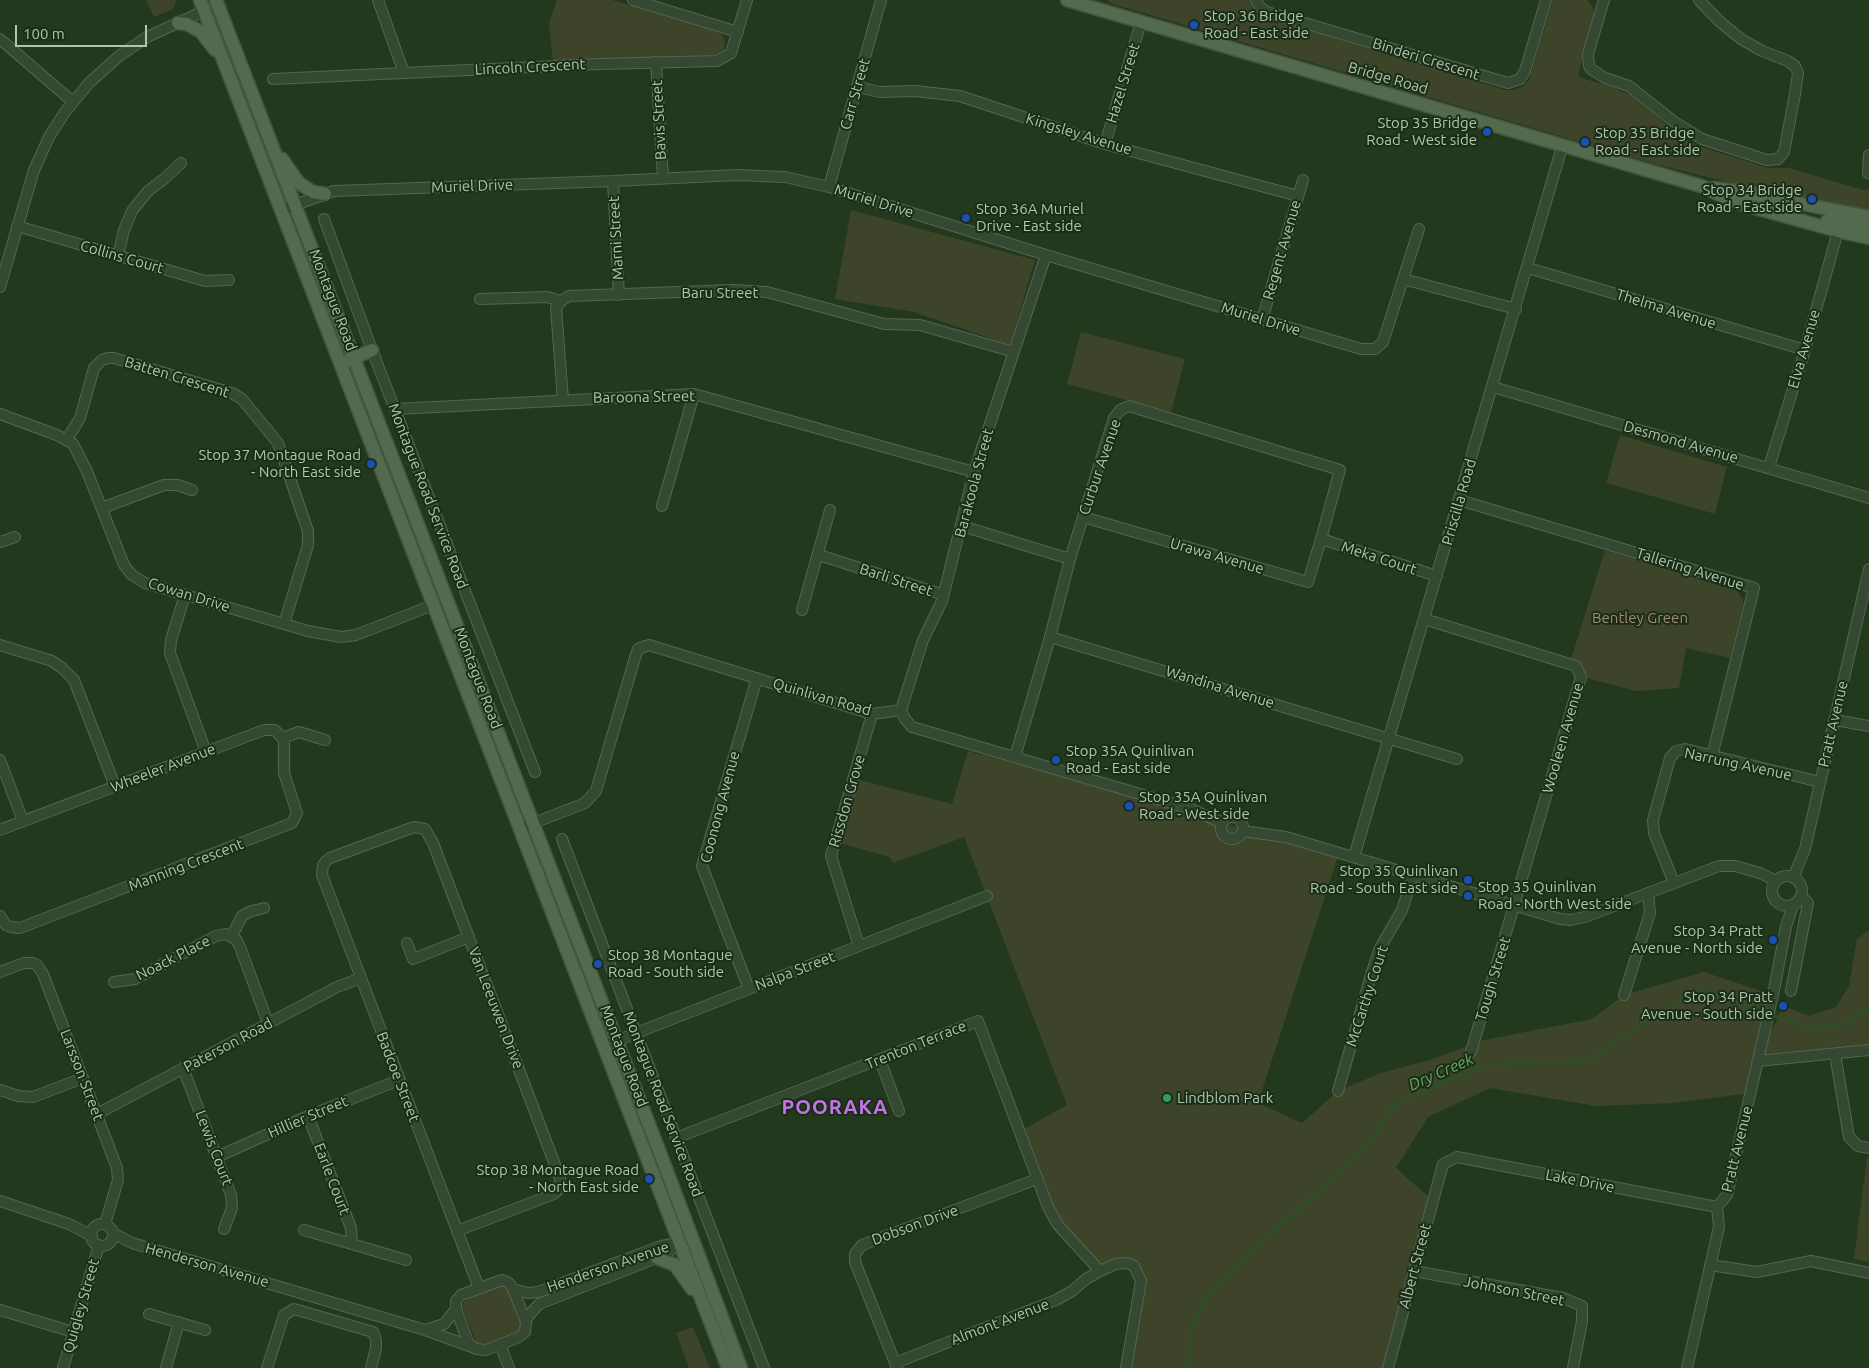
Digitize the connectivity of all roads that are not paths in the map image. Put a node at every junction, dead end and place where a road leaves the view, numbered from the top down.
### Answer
1 (378, 0) edge
2 (633, 0) edge
3 (747, 0) edge
4 (881, 0) edge
5 (1067, 0) edge
6 (1256, 0) edge
7 (1546, 0) edge
8 (1604, 0) edge
9 (1699, 0) edge
10 (217, 2) edge
11 (1093, 4) edge
12 (202, 6) edge
13 (1142, 22) junction
14 (178, 23) junction
15 (738, 32) junction
16 (0, 39) edge
17 (224, 62) junction
18 (656, 62) junction
19 (404, 73) junction
20 (273, 79) dead end
21 (858, 86) junction
22 (72, 102) junction
23 (1105, 144) junction
24 (273, 147) junction
25 (1562, 147) junction
26 (1869, 156) edge
27 (181, 163) dead end
28 (1868, 173) edge
29 (662, 178) junction
30 (1303, 180) dead end
31 (613, 181) junction
32 (1701, 186) junction
33 (829, 187) junction
34 (325, 194) junction
35 (1298, 196) junction
36 (295, 204) junction
37 (280, 210) junction
38 (1785, 216) junction
39 (1869, 217) edge
40 (324, 219) dead end
41 (17, 226) junction
42 (1419, 229) dead end
43 (1869, 229) edge
44 (1838, 231) junction
45 (1869, 238) edge
46 (118, 256) junction
47 (1046, 256) junction
48 (1528, 268) junction
49 (1403, 279) junction
50 (229, 280) dead end
51 (0, 287) edge
52 (619, 295) junction
53 (480, 299) dead end
54 (561, 301) junction
55 (1516, 309) junction
56 (1262, 320) junction
57 (372, 350) junction
58 (1804, 350) junction
59 (1014, 352) junction
60 (354, 358) junction
61 (340, 364) junction
62 (1493, 387) junction
63 (694, 394) junction
64 (563, 400) junction
65 (395, 409) junction
66 (0, 414) edge
67 (67, 439) junction
68 (1769, 467) junction
69 (974, 472) junction
70 (192, 490) dead end
71 (1869, 498) edge
72 (1459, 500) junction
73 (662, 506) dead end
74 (102, 508) junction
75 (830, 510) dead end
76 (1083, 517) junction
77 (962, 526) junction
78 (15, 537) dead end
79 (1322, 539) junction
80 (0, 542) edge
81 (819, 556) junction
82 (1070, 559) junction
83 (1869, 569) edge
84 (1437, 576) junction
85 (185, 595) junction
86 (944, 595) junction
87 (446, 600) junction
88 (433, 605) junction
89 (802, 610) dead end
90 (1424, 619) junction
91 (284, 624) junction
92 (1050, 637) junction
93 (0, 645) edge
94 (757, 678) junction
95 (900, 710) junction
96 (872, 714) junction
97 (1835, 720) junction
98 (1869, 726) edge
99 (282, 738) junction
100 (1389, 738) junction
101 (325, 740) dead end
102 (206, 752) junction
103 (1712, 756) junction
104 (1015, 757) junction
105 (1458, 759) dead end
106 (0, 760) edge
107 (535, 772) dead end
108 (1820, 782) junction
109 (115, 786) junction
110 (23, 821) junction
111 (532, 823) junction
112 (1222, 824) junction
113 (519, 829) junction
114 (0, 830) edge
115 (1243, 831) junction
116 (562, 839) dead end
117 (1354, 857) junction
118 (323, 865) joint
119 (1413, 875) junction
120 (1793, 878) junction
121 (1776, 882) junction
122 (1674, 883) junction
123 (1648, 893) junction
124 (987, 896) dead end
125 (1801, 896) junction
126 (1514, 905) junction
127 (1788, 905) junction
128 (264, 908) dead end
129 (0, 916) edge
130 (232, 936) junction
131 (469, 937) junction
132 (408, 943) dead end
133 (859, 946) junction
134 (0, 972) edge
135 (361, 978) junction
136 (114, 982) dead end
137 (749, 989) junction
138 (1791, 991) dead end
139 (1624, 995) dead end
140 (268, 1023) junction
141 (636, 1033) junction
142 (616, 1041) junction
143 (603, 1046) junction
144 (1869, 1050) edge
145 (1470, 1052) dead end
146 (1835, 1054) junction
147 (880, 1060) junction
148 (1758, 1061) junction
149 (183, 1068) junction
150 (83, 1078) junction
151 (400, 1080) junction
152 (0, 1090) edge
153 (1338, 1091) dead end
154 (899, 1111) dead end
155 (97, 1114) junction
156 (308, 1116) junction
157 (676, 1138) junction
158 (1869, 1148) edge
159 (217, 1157) junction
160 (1443, 1164) joint
161 (1037, 1179) junction
162 (0, 1201) edge
163 (1717, 1207) junction
164 (224, 1229) dead end
165 (304, 1230) dead end
166 (457, 1231) junction
167 (102, 1235) junction
168 (692, 1238) junction
169 (679, 1243) junction
170 (352, 1244) junction
171 (658, 1258) junction
172 (406, 1260) dead end
173 (1710, 1265) junction
174 (1100, 1271) junction
175 (1414, 1272) junction
176 (1869, 1272) edge
177 (479, 1288) junction
178 (514, 1289) junction
179 (702, 1303) junction
180 (456, 1309) junction
181 (0, 1310) edge
182 (149, 1314) dead end
183 (525, 1320) junction
184 (179, 1322) junction
185 (205, 1330) dead end
186 (426, 1330) junction
187 (73, 1332) junction
188 (500, 1344) junction
189 (472, 1346) junction
190 (896, 1366) edge
191 (1690, 1367) edge
192 (63, 1368) edge
193 (166, 1368) edge
194 (267, 1368) edge
195 (371, 1368) edge
196 (509, 1368) edge
197 (728, 1368) edge
198 (741, 1368) edge
199 (764, 1368) edge
200 (1126, 1368) edge
201 (1388, 1368) edge
202 (1573, 1368) edge

1 - 19 street
2 - 15 street
3 - 15 street, Lincoln Crescent
4 - 21 street, Carr Street
5 - 11 main road, Bridge Road
6 - 7 street, Binderi Crescent
8 - 9 street
10 - 12 main road
10 - 24 main road, Montague Road
11 - 13 main road, Bridge Road
12 - 14 street
12 - 17 main road, Montague Road
13 - 23 street, Hazel Street
13 - 25 main road, Bridge Road
14 - 17 main road
14 - 22 street
15 - 18 street, Lincoln Crescent
16 - 22 street
17 - 37 main road, Montague Road
18 - 19 street, Lincoln Crescent
18 - 29 street, Bavis Street
19 - 20 street, Lincoln Crescent
21 - 23 street, Kingsley Avenue
21 - 33 street, Carr Street
22 - 41 street
23 - 35 street, Kingsley Avenue
24 - 34 main road
24 - 36 main road, Montague Road
25 - 32 main road, Bridge Road
25 - 48 street, Priscilla Road
26 - 28 street
27 - 46 street
29 - 31 street, Muriel Drive
29 - 33 street, Muriel Drive
30 - 35 street, Regent Avenue
31 - 34 street, Muriel Drive
31 - 52 street, Marni Street
32 - 38 main road, Bridge Road
32 - 39 main road, Bridge Road
33 - 47 street, Muriel Drive
34 - 36 street, Muriel Drive
35 - 56 street, Regent Avenue
36 - 37 street, Muriel Drive
36 - 60 main road, Montague Road
37 - 61 main road, Montague Road
38 - 43 main road
38 - 44 main road, Bridge Road
40 - 57 street, Montague Road Service Road
41 - 46 street, Collins Court
41 - 51 street
42 - 49 street, Muriel Drive
44 - 45 main road, Bridge Road
44 - 58 street, Elva Avenue
46 - 50 street, Collins Court
47 - 56 street, Muriel Drive
47 - 59 street, Barakoola Street
48 - 55 street, Priscilla Road
48 - 58 street, Thelma Avenue
49 - 55 street
49 - 56 street, Muriel Drive
52 - 54 street, Baru Street
52 - 59 street, Baru Street
53 - 54 street, Baru Street
54 - 64 street
55 - 62 street, Priscilla Road
57 - 60 main road
57 - 65 street, Montague Road Service Road
58 - 68 street, Elva Avenue
59 - 69 street, Barakoola Street
60 - 61 main road
60 - 87 main road, Montague Road
61 - 88 main road, Montague Road
62 - 68 street, Desmond Avenue
62 - 72 street, Priscilla Road
63 - 64 street, Baroona Street
63 - 69 street, Baroona Street
63 - 73 street
64 - 65 street, Baroona Street
65 - 107 street, Montague Road Service Road
66 - 67 street
67 - 74 street, Cowan Drive
67 - 91 street, Batten Crescent
68 - 71 street, Desmond Avenue
69 - 77 street, Barakoola Street
70 - 74 street
72 - 84 street, Priscilla Road
72 - 103 street, Tallering Avenue
74 - 85 street, Cowan Drive
75 - 81 street
76 - 79 street, Urawa Avenue
76 - 79 street, Curbur Avenue
76 - 82 street, Curbur Avenue
77 - 82 street
77 - 86 street, Barakoola Street
78 - 80 street
79 - 84 street, Meka Court
81 - 86 street, Barli Street
81 - 89 street
82 - 92 street, Curbur Avenue
83 - 97 street, Pratt Avenue
84 - 90 street, Priscilla Road
85 - 91 street, Cowan Drive
85 - 102 street
86 - 95 street, Barakoola Street
87 - 88 main road
87 - 111 main road, Montague Road
88 - 91 street, Cowan Drive
88 - 113 main road, Montague Road
90 - 100 street, Priscilla Road
90 - 126 street, Wooleen Avenue
92 - 100 street, Wandina Avenue
92 - 104 street, Curbur Avenue
93 - 109 street
94 - 96 street, Quinlivan Road
94 - 111 street, Quinlivan Road
94 - 137 street, Coonong Avenue
95 - 96 street, Quinlivan Road
95 - 104 street
96 - 133 street, Rissdon Grove
97 - 98 street
97 - 108 street, Pratt Avenue
99 - 101 street, Wheeler Avenue
99 - 102 street, Wheeler Avenue
99 - 129 street, Manning Crescent
100 - 105 street, Wandina Avenue
100 - 117 street, Priscilla Road
102 - 109 street, Wheeler Avenue
103 - 108 street, Narrung Avenue
103 - 122 street, Narrung Avenue
104 - 112 street
106 - 110 street
108 - 120 street, Pratt Avenue
109 - 110 street, Wheeler Avenue
110 - 114 street, Wheeler Avenue
111 - 113 street, Quinlivan Road
111 - 142 main road, Montague Road
112 - 115 street
112 - 115 street
113 - 143 main road, Montague Road
115 - 117 street
116 - 141 street, Montague Road Service Road
117 - 119 street
118 - 131 street, Van Leeuwen Drive
118 - 135 street, Badcoe Street
119 - 126 street
119 - 153 street, McCarthy Court
120 - 121 street
120 - 125 street
121 - 122 street
121 - 127 street
122 - 123 street
123 - 126 street
123 - 139 street
124 - 133 street, Nalpa Street
125 - 127 street
125 - 138 street
126 - 145 street, Tough Street
127 - 148 street, Pratt Avenue
128 - 130 street, Noack Place
130 - 136 street, Noack Place
130 - 140 street, Noack Place
131 - 132 street
131 - 166 street, Van Leeuwen Drive
133 - 137 street, Nalpa Street
134 - 150 street, Larsson Street
135 - 140 street, Paterson Road
135 - 151 street, Badcoe Street
137 - 141 street, Nalpa Street
140 - 149 street, Paterson Road
141 - 142 street, Nalpa Street
141 - 157 street, Montague Road Service Road
142 - 143 street, Nalpa Street
142 - 168 main road, Montague Road
143 - 169 main road, Montague Road
144 - 146 street
146 - 148 street
146 - 158 street
147 - 154 street
147 - 157 street, Trenton Terrace
147 - 161 street, Trenton Terrace
148 - 163 street, Pratt Avenue
149 - 155 street, Paterson Road
149 - 159 street, Lewis Court
150 - 152 street
150 - 155 street, Larsson Street
151 - 156 street, Hillier Street
151 - 166 street, Badcoe Street
155 - 167 street, Larsson Street
156 - 159 street, Hillier Street
156 - 170 street, Earle Court
157 - 199 street, Montague Road Service Road
159 - 164 street, Lewis Court
160 - 163 street, Lake Drive
160 - 175 street, Albert Street
161 - 174 street, Trenton Terrace
161 - 190 street, Dobson Drive
162 - 167 street, Henderson Avenue
163 - 173 street, Pratt Avenue
165 - 170 street, Earle Court
166 - 177 street, Badcoe Street
167 - 186 street, Henderson Avenue
167 - 187 street, Quigley Street
168 - 169 main road
168 - 198 main road, Montague Road
169 - 171 street, Henderson Avenue
169 - 178 street, Henderson Avenue
169 - 179 main road, Montague Road
170 - 172 street, Earle Court
171 - 179 main road
171 - 183 street, Henderson Avenue
173 - 176 street
173 - 191 street, Pratt Avenue
174 - 190 street, Almont Avenue
174 - 200 street, Almont Avenue
175 - 201 street, Albert Street
175 - 202 street, Johnson Street
177 - 178 street
177 - 180 street
178 - 183 street
179 - 197 main road, Montague Road
180 - 186 street
180 - 189 street
181 - 187 street
182 - 184 street
183 - 188 street
184 - 185 street
184 - 193 street
186 - 189 street, Henderson Avenue
187 - 192 street, Quigley Street
188 - 189 street
188 - 196 street
194 - 195 street

